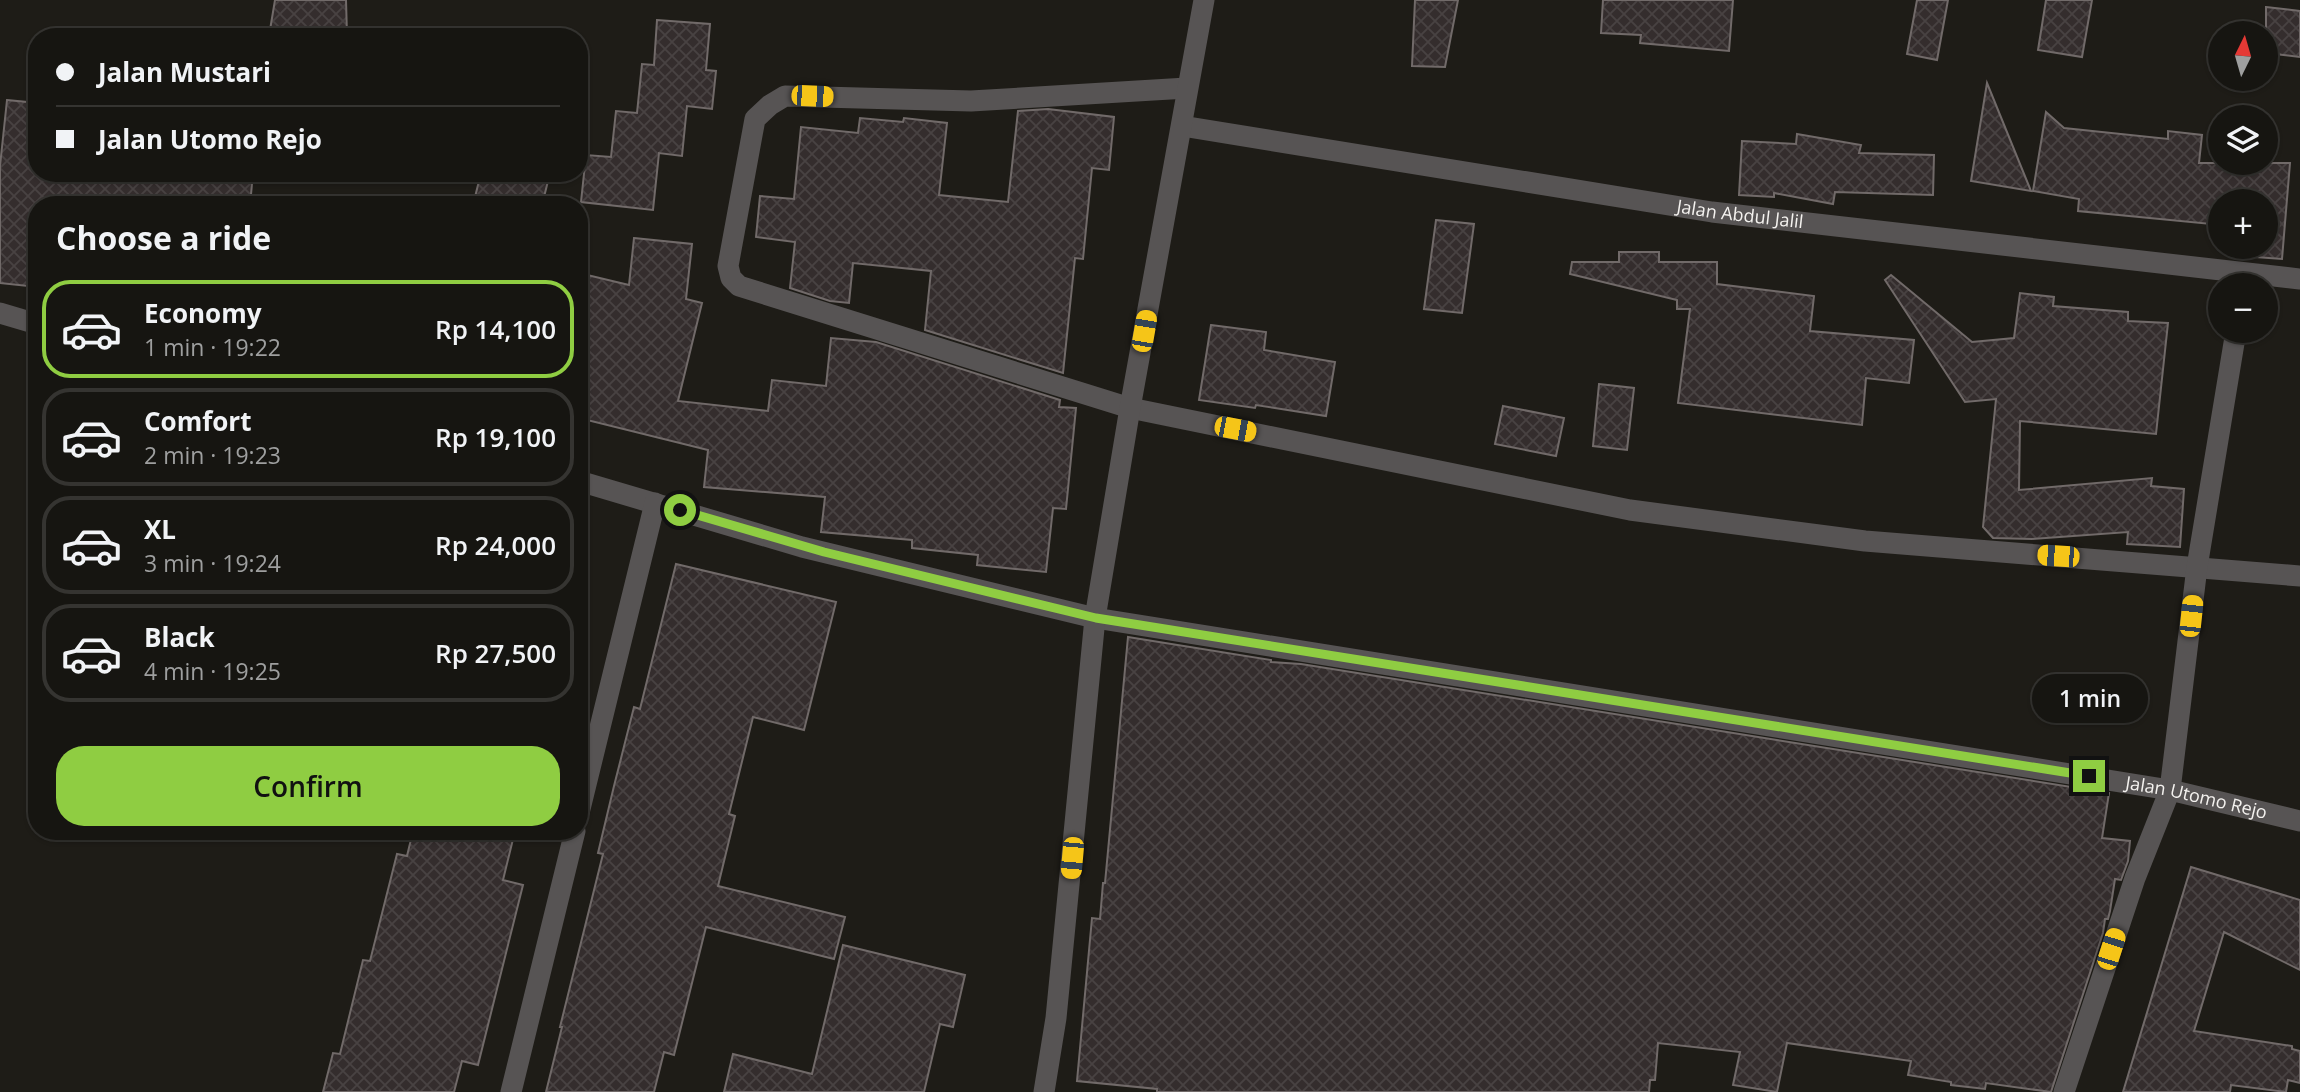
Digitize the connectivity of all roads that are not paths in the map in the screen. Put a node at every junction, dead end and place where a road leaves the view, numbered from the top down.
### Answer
1 (1204, 0) edge
2 (1187, 89) junction
3 (1182, 126) junction
4 (2208, 274) edge
5 (2278, 279) edge
6 (2300, 279) edge
7 (0, 313) edge
8 (28, 321) edge
9 (2234, 343) edge
10 (1130, 408) junction
11 (588, 483) edge
12 (655, 502) junction
13 (2197, 567) junction
14 (2300, 576) edge
15 (1096, 618) junction
16 (588, 776) edge
17 (2170, 789) junction
18 (2300, 821) edge
19 (573, 840) edge
20 (511, 1092) edge
21 (1044, 1092) edge
22 (2064, 1092) edge

1 - 2 street
2 - 3 street
2 - 10 street
3 - 4 street, Jalan Abdul Jalil
3 - 10 street
5 - 6 street, Jalan Abdul Jalil
7 - 8 street
9 - 13 street
10 - 13 street
10 - 15 street
11 - 12 street, Jalan Utomo Rejo
12 - 15 street, Jalan Utomo Rejo
12 - 16 street
13 - 14 street
13 - 17 street
15 - 17 street, Jalan Utomo Rejo
15 - 21 street
17 - 18 street, Jalan Utomo Rejo
17 - 22 street
19 - 20 street

